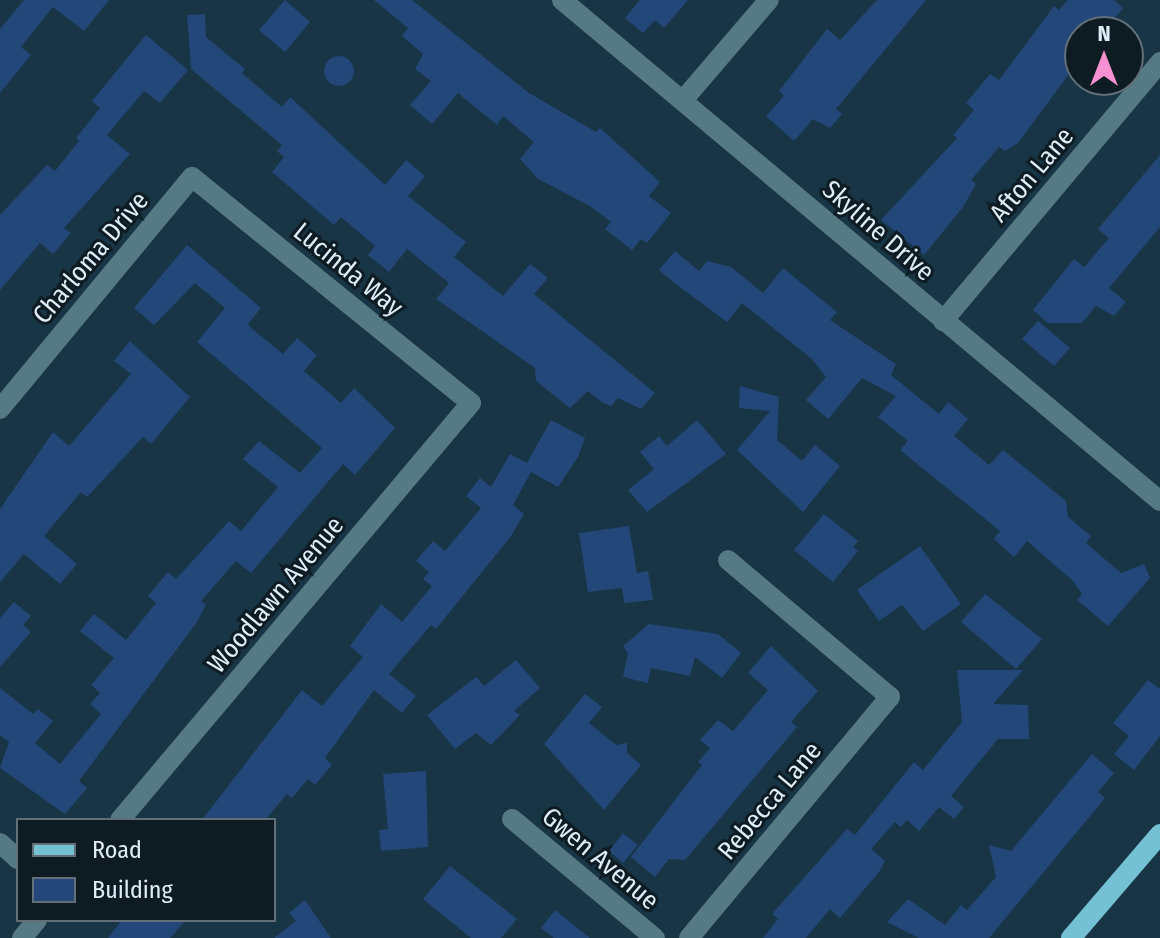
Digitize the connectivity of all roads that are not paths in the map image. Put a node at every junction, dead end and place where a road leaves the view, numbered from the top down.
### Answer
1 (562, 0) edge
2 (769, 0) edge
3 (1160, 62) edge
4 (684, 99) junction
5 (192, 177) joint
6 (943, 321) junction
7 (471, 403) joint
8 (0, 409) edge
9 (1160, 501) edge
10 (728, 560) dead end
11 (122, 818) edge
12 (512, 819) dead end
13 (1160, 834) edge
14 (0, 843) edge
15 (16, 857) edge
16 (35, 922) edge
17 (22, 938) edge
18 (655, 938) edge
19 (689, 938) edge
20 (1071, 938) edge

1 - 4 street, Skyline Drive
2 - 4 street
3 - 6 street, Afton Lane
4 - 6 street, Skyline Drive
5 - 7 street, Lucinda Way
5 - 8 street, Charloma Drive
6 - 9 street, Skyline Drive
7 - 11 street, Woodlawn Avenue
10 - 19 street, Rebecca Lane
12 - 18 street, Gwen Avenue
13 - 20 main road
14 - 15 street
16 - 17 street

